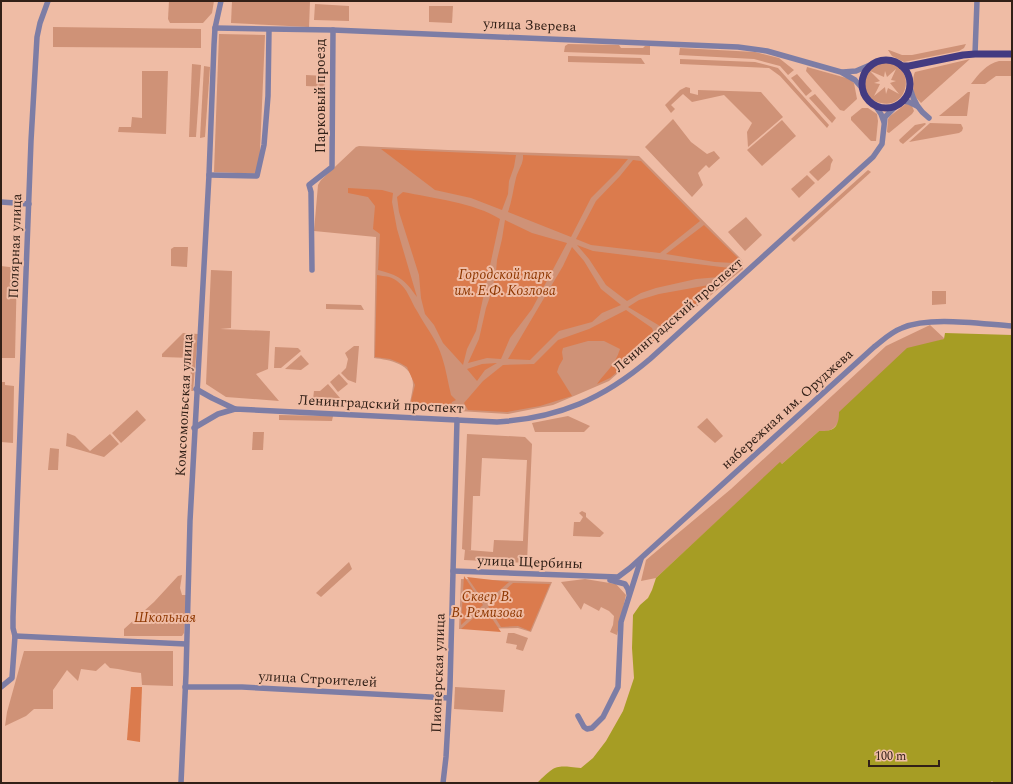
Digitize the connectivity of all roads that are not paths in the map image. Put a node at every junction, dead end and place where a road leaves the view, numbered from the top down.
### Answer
1 (48, 1) edge
2 (221, 1) edge
3 (977, 1) edge
4 (215, 28) junction
5 (269, 30) junction
6 (333, 30) junction
7 (975, 54) junction
8 (1012, 54) edge
9 (922, 63) junction
10 (870, 65) junction
11 (902, 66) junction
12 (841, 72) junction
13 (909, 78) junction
14 (862, 88) junction
15 (910, 88) junction
16 (903, 101) junction
17 (896, 106) junction
18 (876, 107) junction
19 (919, 108) junction
20 (929, 118) dead end
21 (884, 122) junction
22 (209, 175) junction
23 (1, 202) edge
24 (29, 204) junction
25 (312, 270) dead end
26 (1012, 326) edge
27 (196, 389) junction
28 (235, 409) junction
29 (457, 420) junction
30 (194, 428) junction
31 (641, 558) junction
32 (630, 568) junction
33 (454, 571) junction
34 (605, 577) junction
35 (632, 586) junction
36 (629, 595) junction
37 (15, 636) junction
38 (186, 644) junction
39 (185, 686) junction
40 (1, 687) edge
41 (450, 698) junction
42 (578, 716) dead end
43 (181, 783) edge
44 (443, 783) edge

1 - 24 street, Полярная улица
2 - 4 street, Комсомольская улица
3 - 7 street
4 - 5 street, улица Зверева
4 - 22 street, Комсомольская улица
5 - 6 street, улица Зверева
5 - 22 street
6 - 12 street, улица Зверева
6 - 25 street, Парковый проезд
7 - 8 main road
7 - 9 main road
9 - 11 main road
9 - 13 main road
10 - 11 main road
10 - 12 street, улица Зверева
10 - 14 main road
11 - 13 main road
12 - 14 street, улица Зверева
13 - 15 main road
14 - 18 main road
15 - 16 main road
15 - 19 street
16 - 17 main road
16 - 19 street
17 - 18 main road
17 - 21 street
18 - 21 street
19 - 20 street
21 - 29 street, Ленинградский проспект
22 - 27 street, Комсомольская улица
23 - 24 street
24 - 37 street, Полярная улица
26 - 31 street, набережная им. Оруджева
27 - 28 street
27 - 30 street, Комсомольская улица
28 - 29 street, Ленинградский проспект
28 - 30 street
29 - 33 street, Пионерская улица
30 - 38 street, Комсомольская улица
31 - 32 street, набережная им. Оруджева
31 - 35 street
32 - 34 street, набережная им. Оруджева
32 - 35 street
33 - 34 street, улица Щербины
33 - 41 street, Пионерская улица
34 - 36 street
35 - 36 street
36 - 42 street
37 - 38 street
37 - 40 street, Полярная улица
38 - 39 street, Комсомольская улица
39 - 41 street, улица Строителей
39 - 43 street, Комсомольская улица
41 - 44 street, Пионерская улица

